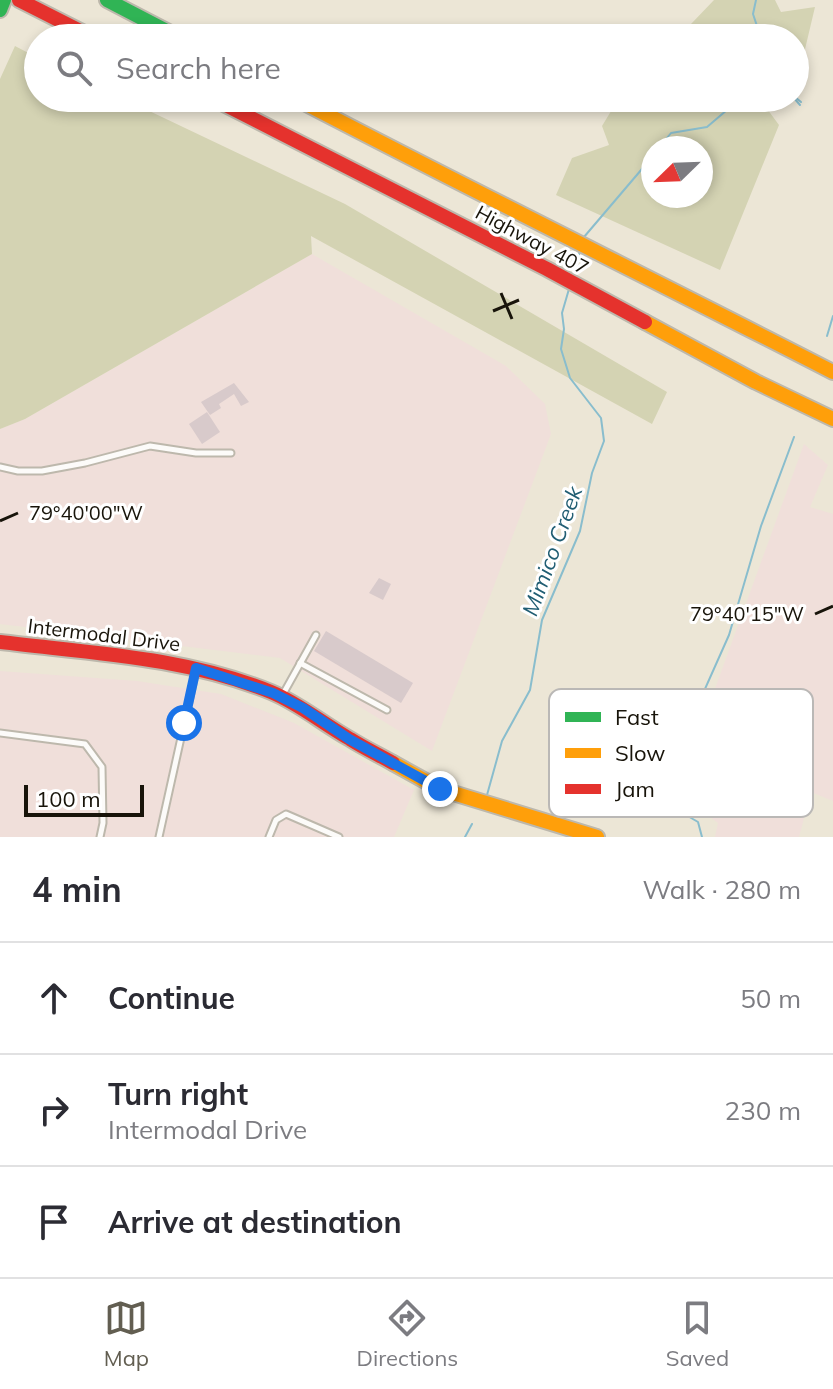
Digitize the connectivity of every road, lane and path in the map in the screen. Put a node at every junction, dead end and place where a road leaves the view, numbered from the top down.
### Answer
1 (4, 0) edge
2 (19, 0) edge
3 (107, 0) edge
4 (0, 10) edge
5 (66, 24) edge
6 (153, 24) edge
7 (239, 112) edge
8 (322, 112) edge
9 (833, 372) edge
10 (833, 419) edge
11 (231, 453) dead end
12 (0, 467) edge
13 (316, 635) dead end
14 (0, 642) edge
15 (300, 663) junction
16 (196, 668) junction
17 (282, 697) junction
18 (387, 710) dead end
19 (0, 733) edge
20 (100, 837) edge
21 (159, 837) edge
22 (269, 837) edge
23 (339, 837) edge
24 (597, 837) edge

1 - 4 main road
2 - 5 main road
3 - 6 main road
7 - 10 main road, Highway 407
8 - 9 main road, Highway 407
11 - 12 lane
13 - 15 lane
14 - 16 main road, Intermodal Drive
15 - 17 lane
15 - 18 lane
16 - 17 main road, Intermodal Drive
16 - 21 lane
17 - 24 main road, Intermodal Drive
19 - 20 lane
22 - 23 lane

